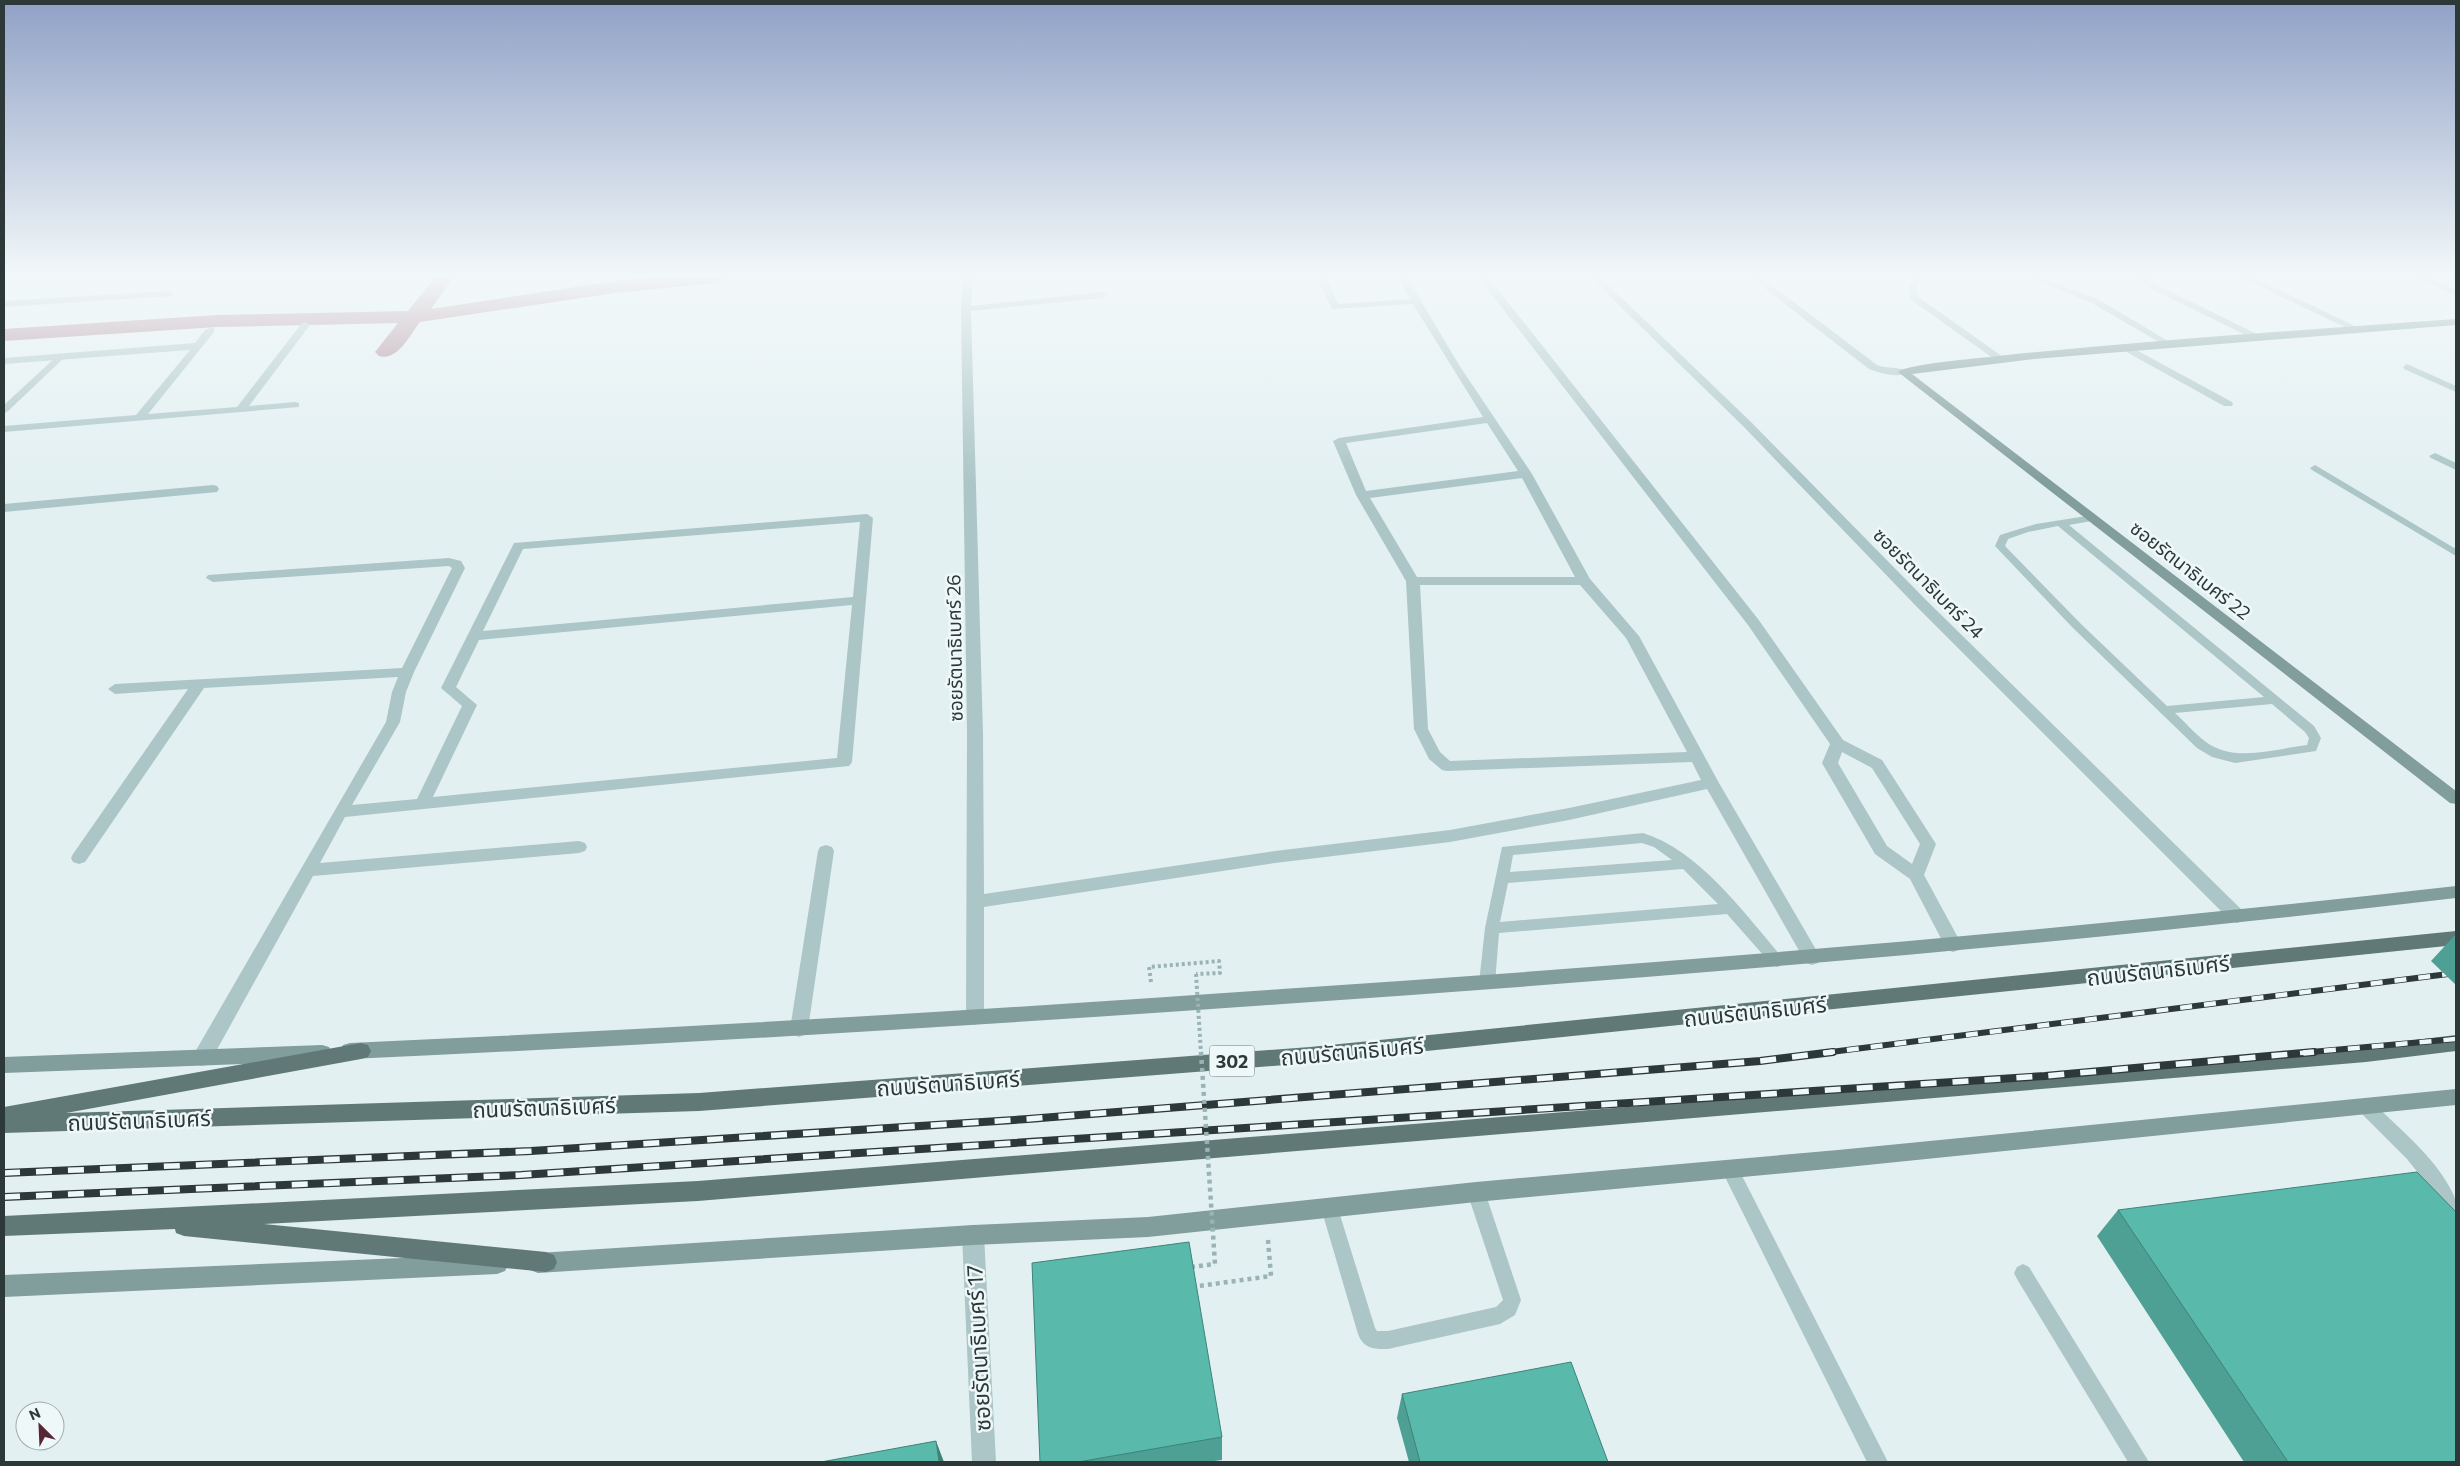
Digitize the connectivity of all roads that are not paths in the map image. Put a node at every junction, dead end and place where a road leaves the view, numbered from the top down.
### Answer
1 (290, 345) edge
2 (967, 345) edge
3 (1444, 345) edge
4 (1537, 345) edge
5 (1666, 345) edge
6 (1845, 345) edge
7 (1981, 345) edge
8 (2154, 345) edge
9 (197, 346) joint
10 (2127, 348) junction
11 (61, 357) junction
12 (2000, 359) junction
13 (4, 362) edge
14 (2408, 367) dead end
15 (1903, 372) junction
16 (2456, 389) edge
17 (2228, 404) dead end
18 (295, 405) dead end
19 (4, 410) edge
20 (240, 410) junction
21 (139, 418) junction
22 (1490, 419) junction
23 (4, 429) edge
24 (2435, 456) dead end
25 (2456, 467) edge
26 (2315, 468) dead end
27 (1526, 474) junction
28 (213, 489) dead end
29 (1362, 495) junction
30 (4, 508) edge
31 (2093, 518) junction
32 (2061, 524) junction
33 (2456, 553) edge
34 (213, 578) dead end
35 (1413, 580) junction
36 (1584, 581) junction
37 (859, 600) junction
38 (474, 636) junction
39 (407, 672) junction
40 (200, 683) junction
41 (115, 689) dead end
42 (2272, 700) junction
43 (2164, 710) junction
44 (1838, 744) junction
45 (1697, 757) junction
46 (1711, 783) junction
47 (2456, 798) edge
48 (422, 804) junction
49 (340, 812) junction
50 (579, 848) dead end
51 (826, 851) dead end
52 (79, 858) dead end
53 (1686, 864) junction
54 (308, 870) junction
55 (1916, 875) junction
56 (1502, 878) junction
57 (2456, 892) edge
58 (974, 902) junction
59 (1730, 908) junction
60 (2238, 916) junction
61 (1492, 928) junction
62 (2456, 938) edge
63 (1953, 945) junction
64 (1812, 958) junction
65 (1777, 960) junction
66 (1487, 983) junction
67 (976, 1018) junction
68 (799, 1029) junction
69 (2456, 1043) edge
70 (361, 1051) junction
71 (202, 1058) junction
72 (4, 1065) edge
73 (2456, 1097) edge
74 (2366, 1107) junction
75 (4, 1116) edge
76 (4, 1124) edge
77 (1730, 1169) junction
78 (1476, 1192) junction
79 (1330, 1208) junction
80 (2456, 1220) edge
81 (136, 1221) junction
82 (4, 1226) edge
83 (973, 1235) junction
84 (546, 1262) junction
85 (2023, 1273) dead end
86 (4, 1286) edge
87 (984, 1462) edge
88 (1878, 1462) edge
89 (2140, 1462) edge

1 - 20 street
2 - 58 street, ซอยรัตนาธิเบศร์ 26
3 - 22 street
4 - 44 street
5 - 60 street, ซอยรัตนาธิเบศร์ 24
6 - 15 street
7 - 12 lane
8 - 10 main road
9 - 11 street
9 - 21 street
10 - 12 main road
10 - 17 street
11 - 13 street
11 - 19 lane
12 - 15 main road
14 - 16 lane
15 - 31 main road, ซอยรัตนาธิเบศร์ 22
18 - 20 street
20 - 21 street
21 - 23 street
22 - 27 street
22 - 29 street
24 - 25 street
26 - 33 lane
27 - 29 street
27 - 36 street
28 - 30 street
29 - 35 street
31 - 32 lane
31 - 47 main road, ซอยรัตนาธิเบศร์ 22
32 - 42 lane
32 - 43 lane
34 - 39 street
35 - 36 street
35 - 45 street
36 - 45 street
37 - 38 street
37 - 38 street
37 - 48 street
38 - 48 street
39 - 40 street
39 - 49 street
40 - 41 street
40 - 52 street
42 - 43 lane
42 - 43 lane
44 - 55 street
44 - 55 street
45 - 46 street
46 - 58 street
46 - 64 street
48 - 49 street
49 - 54 street
50 - 54 street
51 - 68 street
53 - 56 lane
53 - 56 lane
53 - 59 lane
54 - 71 street
55 - 63 street
56 - 61 lane
57 - 60 main road
58 - 67 street, ซอยรัตนาธิเบศร์ 26
59 - 61 lane
59 - 65 lane
60 - 63 main road
61 - 66 lane
62 - 76 main road, ถนนรัตนาธิเบศร์ / 302
63 - 64 main road
64 - 65 main road
65 - 66 main road
66 - 67 main road
67 - 68 main road
68 - 70 main road
69 - 81 main road
70 - 71 main road
70 - 75 main road
71 - 72 main road
73 - 74 main road
74 - 77 main road
74 - 80 lane
77 - 78 main road
77 - 88 lane
78 - 79 main road
78 - 79 lane
79 - 83 main road
81 - 82 main road
81 - 84 main road
83 - 84 main road
83 - 87 street, ซอยรัตนาธิเบศร์ 17
84 - 86 main road
85 - 89 lane

